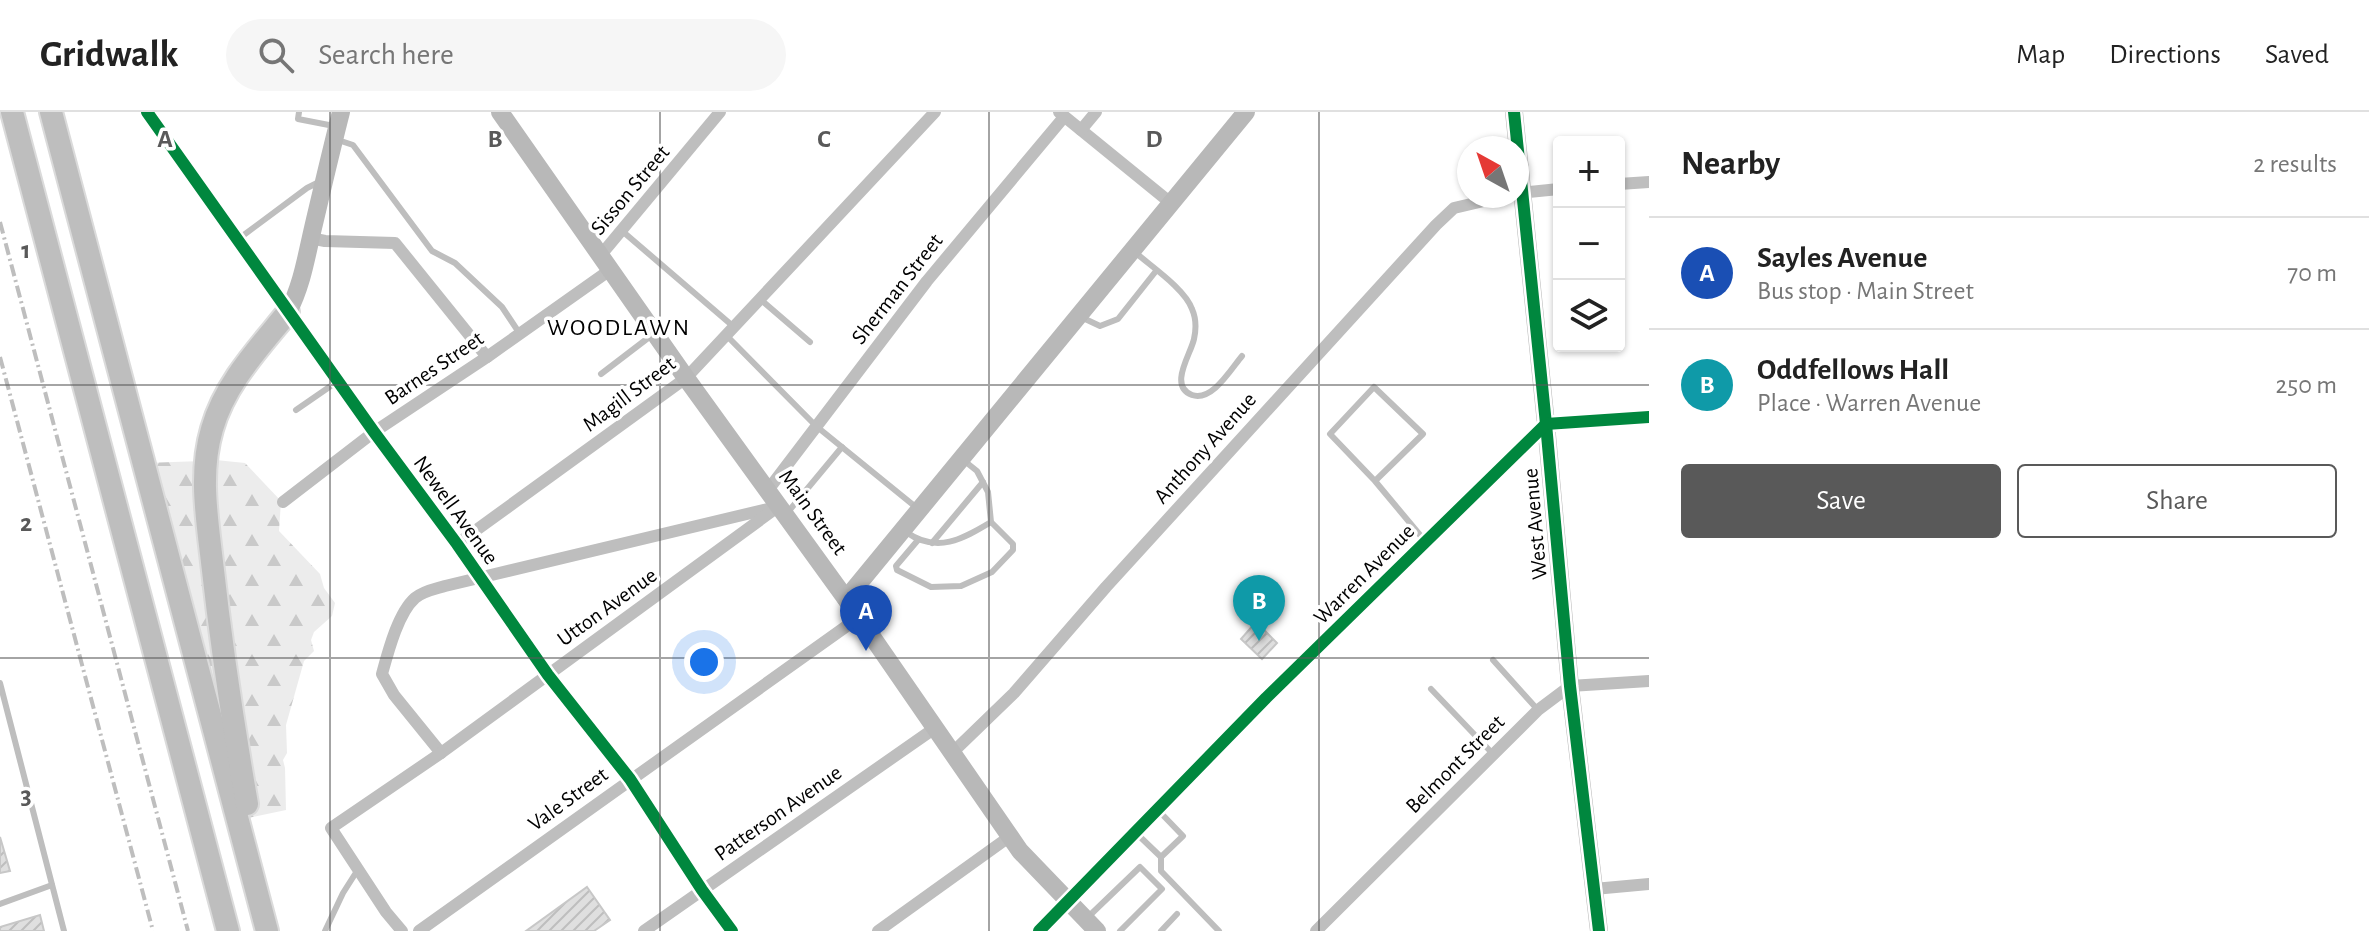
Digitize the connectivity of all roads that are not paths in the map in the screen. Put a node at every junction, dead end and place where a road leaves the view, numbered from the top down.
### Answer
1 (12, 112) edge
2 (51, 112) edge
3 (147, 112) edge
4 (299, 112) edge
5 (500, 112) edge
6 (720, 112) edge
7 (935, 112) edge
8 (1096, 112) edge
9 (1246, 112) edge
10 (1514, 112) edge
11 (1062, 114) edge
12 (338, 126) edge
13 (1081, 130) junction
14 (1514, 136) edge
15 (324, 180) junction
16 (1649, 182) edge
17 (1625, 184) edge
18 (1553, 190) edge
19 (1529, 192) edge
20 (1172, 204) junction
21 (1457, 207) edge
22 (1517, 208) edge
23 (621, 230) junction
24 (310, 238) junction
25 (237, 240) junction
26 (1133, 251) junction
27 (605, 263) junction
28 (1156, 271) junction
29 (760, 299) junction
30 (288, 312) junction
31 (1080, 315) junction
32 (730, 331) junction
33 (655, 333) junction
34 (520, 334) junction
35 (810, 342) dead end
36 (1242, 356) dead end
37 (487, 357) junction
38 (601, 374) dead end
39 (686, 378) junction
40 (338, 381) junction
41 (296, 410) dead end
42 (1649, 417) edge
43 (1546, 424) junction
44 (816, 426) junction
45 (374, 432) junction
46 (842, 447) junction
47 (962, 459) junction
48 (1375, 481) junction
49 (983, 482) junction
50 (768, 490) junction
51 (283, 502) dead end
52 (920, 510) junction
53 (782, 511) junction
54 (991, 522) junction
55 (911, 535) junction
56 (1425, 541) junction
57 (932, 543) junction
58 (457, 544) junction
59 (481, 578) junction
60 (846, 599) junction
61 (858, 618) junction
62 (1493, 660) dead end
63 (548, 675) junction
64 (1649, 681) edge
65 (0, 683) edge
66 (1570, 686) junction
67 (1431, 689) dead end
68 (1538, 710) junction
69 (935, 728) junction
70 (441, 753) junction
71 (952, 753) junction
72 (1493, 754) junction
73 (630, 779) junction
74 (1157, 809) junction
75 (1135, 832) junction
76 (1009, 837) junction
77 (1161, 857) junction
78 (358, 871) junction
79 (1649, 884) edge
80 (52, 885) junction
81 (1594, 889) junction
82 (702, 890) junction
83 (1067, 901) junction
84 (0, 904) edge
85 (1177, 914) dead end
86 (1091, 925) edge
87 (64, 931) edge
88 (228, 931) edge
89 (268, 931) edge
90 (325, 931) edge
91 (402, 931) edge
92 (419, 931) edge
93 (644, 931) edge
94 (732, 931) edge
95 (878, 931) edge
96 (1039, 931) edge
97 (1120, 931) edge
98 (1161, 931) edge
99 (1219, 931) edge
100 (1316, 931) edge
101 (1599, 931) edge

1 - 88 highway
2 - 89 highway
3 - 25 street, Newell Avenue
4 - 12 lane
5 - 27 street, Main Street
6 - 23 street, Sisson Street
7 - 29 street, Magill Street
8 - 13 street
9 - 20 street
10 - 14 street, West Avenue
11 - 13 street
11 - 44 street, Sherman Street
12 - 15 street
12 - 34 lane
13 - 20 street
15 - 24 street
15 - 25 lane
16 - 17 street
18 - 19 street, Anthony Avenue
20 - 26 street
21 - 71 street, Anthony Avenue
22 - 43 street, West Avenue
23 - 27 street, Sisson Street
23 - 32 lane
24 - 30 street
24 - 37 street
25 - 30 street, Newell Avenue
26 - 28 lane
26 - 31 street
27 - 33 street, Main Street
27 - 34 street, Barnes Street
28 - 31 lane
28 - 36 lane
29 - 32 street, Magill Street
29 - 35 lane
30 - 40 street, Newell Avenue
30 - 89 highway
31 - 47 street
32 - 39 street, Magill Street
32 - 44 lane
33 - 38 lane
33 - 39 street, Main Street
34 - 37 street, Barnes Street
37 - 45 street, Barnes Street
39 - 50 street, Main Street
39 - 58 street, Magill Street
40 - 41 lane
40 - 45 street, Newell Avenue
42 - 43 street
43 - 56 street, Warren Avenue
43 - 66 street, West Avenue
44 - 46 lane
44 - 50 street, Sherman Street
45 - 51 street, Barnes Street
45 - 58 street, Newell Avenue
46 - 52 lane
46 - 53 lane
47 - 49 lane
47 - 52 street
48 - 48 lane
48 - 56 lane
49 - 54 lane
49 - 57 lane
50 - 53 street, Main Street
52 - 55 street
53 - 59 street
53 - 60 street, Main Street
53 - 63 street, Utton Avenue
54 - 55 lane
54 - 57 lane
55 - 57 lane
55 - 60 street
56 - 74 street, Warren Avenue
58 - 59 street, Newell Avenue
59 - 63 street, Newell Avenue
59 - 70 street
60 - 61 street, Main Street
61 - 69 street, Main Street
61 - 73 street, Vale Street
62 - 68 lane
63 - 70 street, Utton Avenue
63 - 73 street, Newell Avenue
64 - 66 street
65 - 80 lane
66 - 68 street, Belmont Street
66 - 81 street, West Avenue
67 - 72 lane
68 - 72 street, Belmont Street
69 - 71 street, Main Street
69 - 82 street, Patterson Avenue
70 - 78 street, Utton Avenue
71 - 76 street, Main Street
72 - 100 street, Belmont Street
73 - 82 street, Newell Avenue
73 - 92 street, Vale Street
74 - 75 street, Warren Avenue
74 - 77 lane
75 - 77 lane
75 - 83 street, Warren Avenue
76 - 83 street, Main Street
76 - 95 street
77 - 99 lane
78 - 90 lane
78 - 91 street
79 - 81 street
80 - 84 lane
80 - 87 lane
81 - 101 street, West Avenue
82 - 93 street, Patterson Avenue
82 - 94 street, Newell Avenue
83 - 86 street, Main Street
83 - 96 street, Warren Avenue
85 - 98 lane
86 - 97 lane

